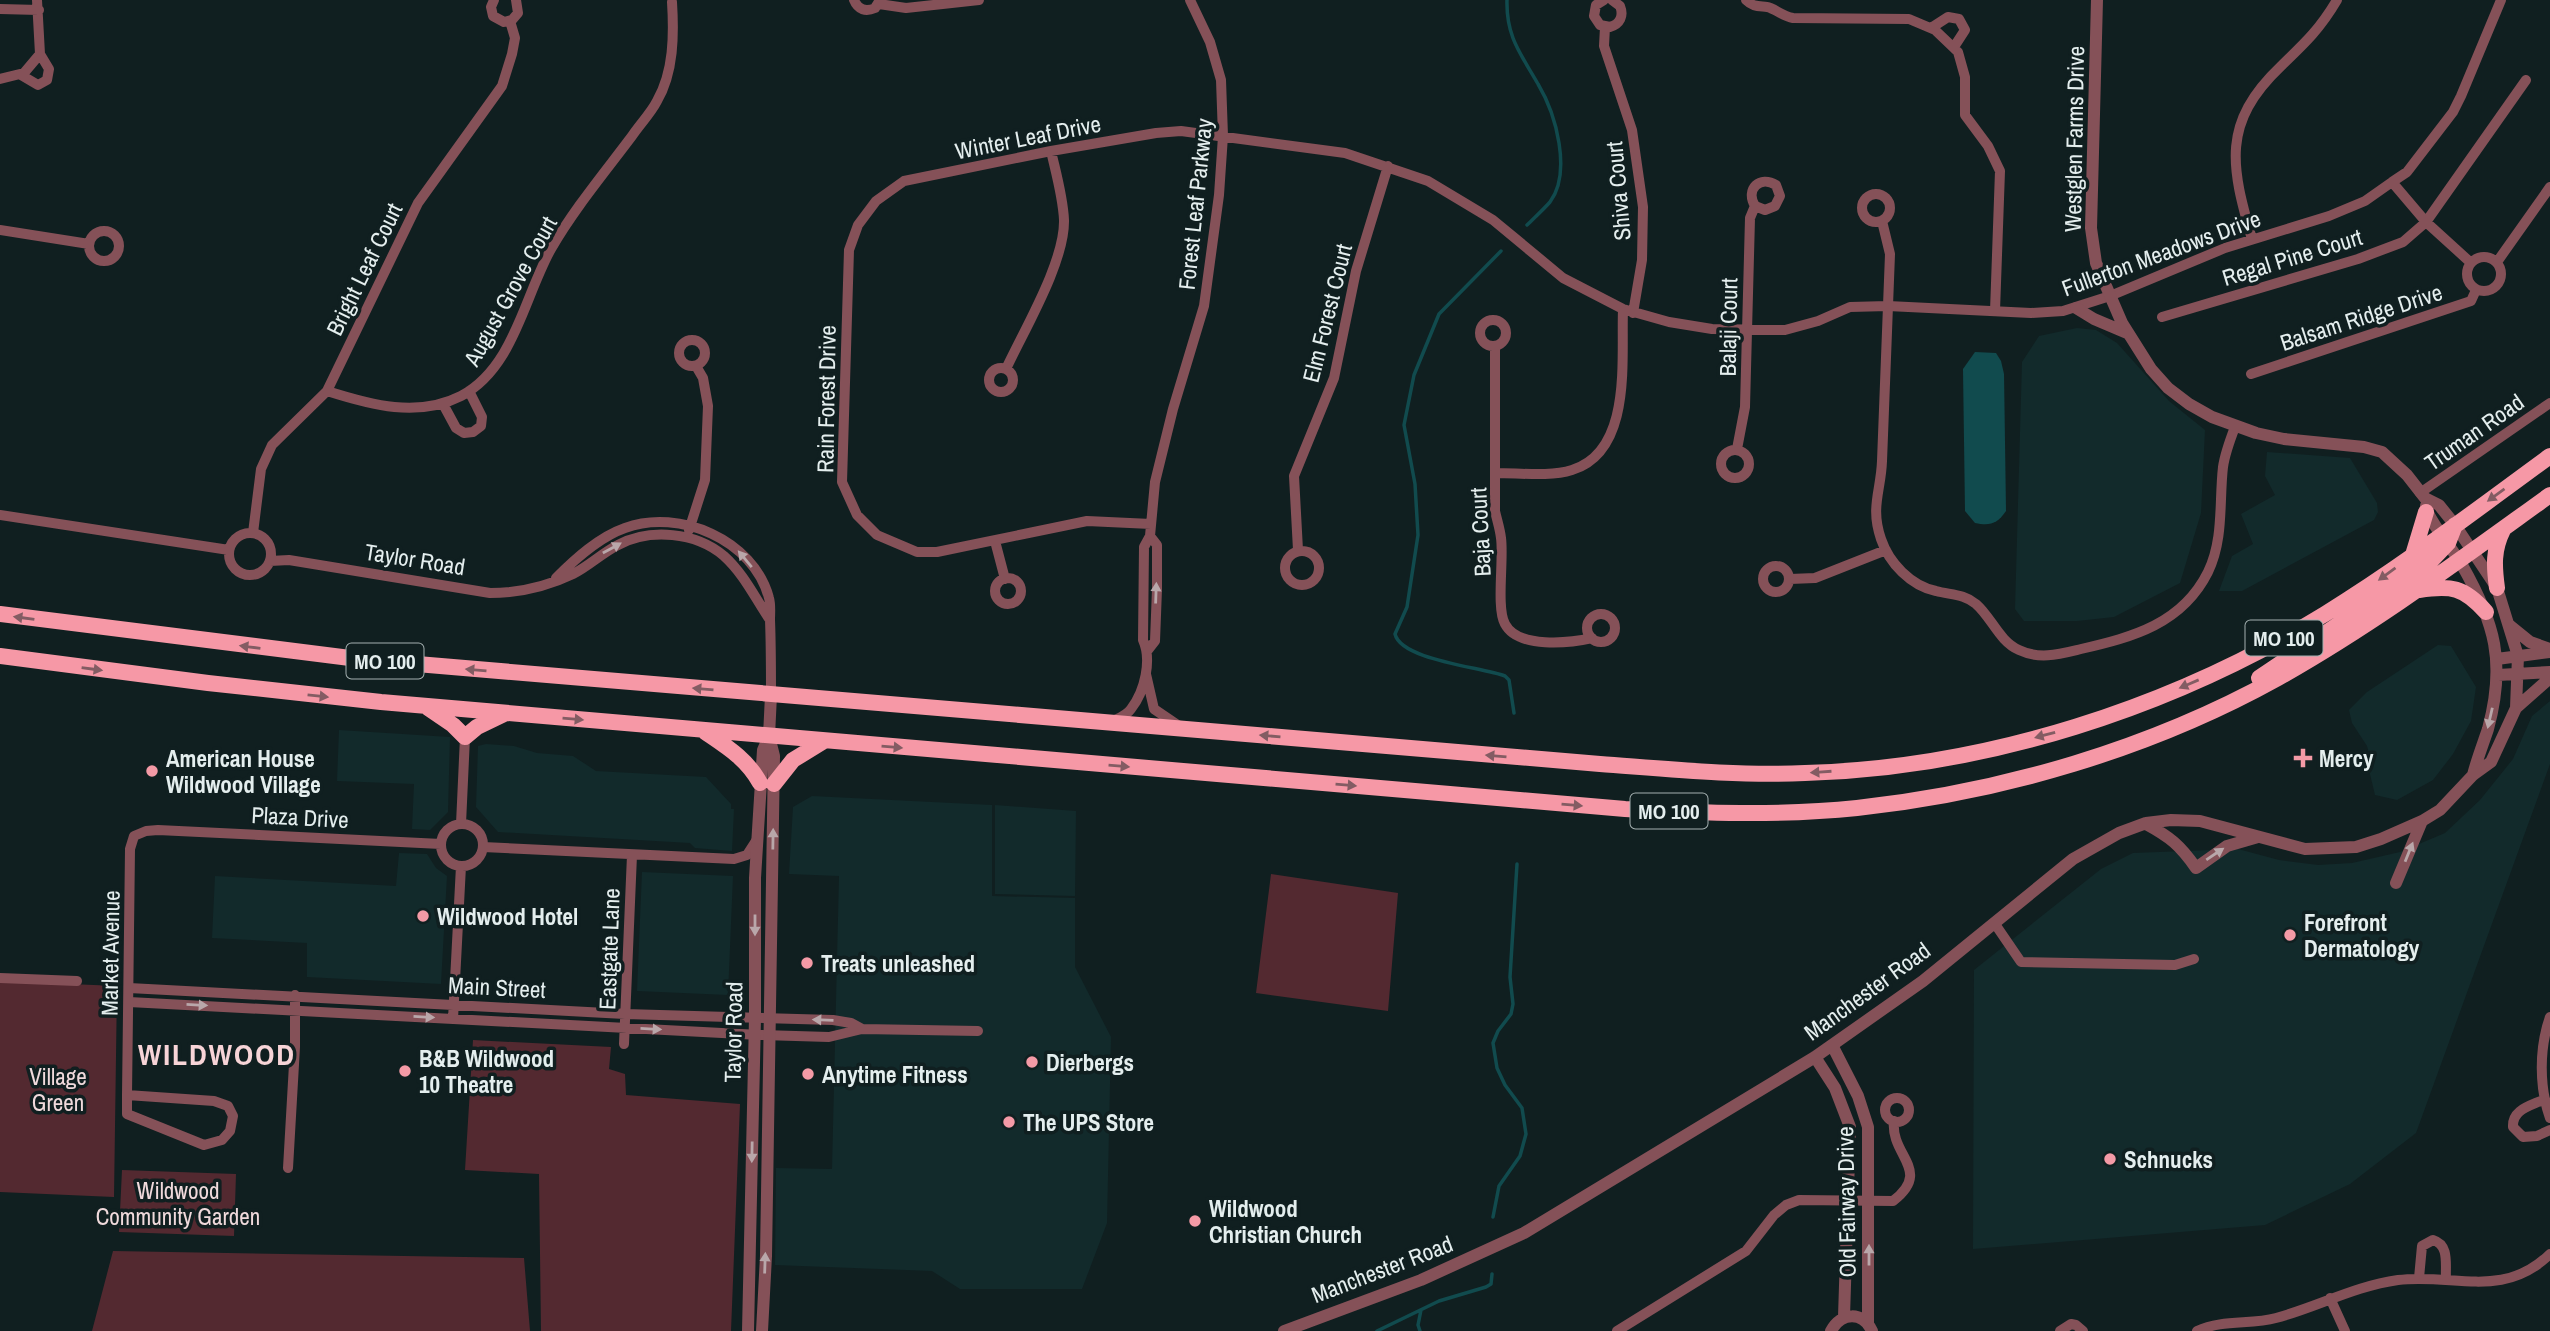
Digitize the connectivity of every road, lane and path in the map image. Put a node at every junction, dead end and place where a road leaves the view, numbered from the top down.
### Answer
1 (494, 0) edge
2 (516, 0) edge
3 (855, 0) edge
4 (979, 0) edge
5 (1190, 0) edge
6 (1604, 0) edge
7 (1612, 0) edge
8 (1746, 0) edge
9 (2097, 0) edge
10 (2337, 0) edge
11 (2501, 0) edge
12 (672, 1) edge
13 (880, 2) edge
14 (1770, 4) edge
15 (38, 5) edge
16 (0, 9) edge
17 (510, 21) junction
18 (1605, 27) junction
19 (1931, 28) junction
20 (1954, 47) junction
21 (40, 54) junction
22 (21, 75) junction
23 (0, 79) edge
24 (2526, 80) dead end
25 (1223, 135) junction
26 (1051, 151) junction
27 (1388, 166) junction
28 (2392, 182) junction
29 (2550, 187) edge
30 (1755, 206) dead end
31 (1882, 221) dead end
32 (2426, 222) junction
33 (858, 225) joint
34 (0, 230) edge
35 (2252, 239) junction
36 (89, 244) dead end
37 (2470, 262) junction
38 (2497, 262) junction
39 (2476, 290) junction
40 (2110, 296) junction
41 (1888, 306) junction
42 (2076, 308) junction
43 (1628, 311) junction
44 (1994, 311) junction
45 (2162, 317) dead end
46 (1748, 330) junction
47 (2127, 333) junction
48 (1495, 346) dead end
49 (696, 366) dead end
50 (1006, 369) dead end
51 (2251, 374) dead end
52 (327, 391) junction
53 (469, 391) junction
54 (2550, 403) edge
55 (443, 404) junction
56 (2235, 427) junction
57 (1737, 449) dead end
58 (2550, 456) edge
59 (1496, 473) junction
60 (2550, 495) edge
61 (2424, 501) junction
62 (0, 514) edge
63 (1150, 524) junction
64 (2504, 528) junction
65 (689, 532) junction
66 (253, 533) junction
67 (2448, 534) junction
68 (995, 541) junction
69 (1886, 550) junction
70 (229, 551) junction
71 (1298, 551) dead end
72 (2413, 555) junction
73 (2466, 556) junction
74 (270, 561) junction
75 (1005, 579) dead end
76 (1790, 579) dead end
77 (2497, 589) junction
78 (2417, 591) junction
79 (2486, 612) junction
80 (0, 614) edge
81 (2508, 625) junction
82 (1592, 638) dead end
83 (2550, 650) edge
84 (0, 656) edge
85 (2518, 656) junction
86 (2497, 659) junction
87 (2550, 672) edge
88 (1146, 673) junction
89 (2498, 675) junction
90 (2519, 675) junction
91 (2550, 678) edge
92 (771, 695) junction
93 (426, 706) junction
94 (2221, 707) junction
95 (2516, 708) junction
96 (505, 713) junction
97 (1109, 723) junction
98 (1182, 728) junction
99 (703, 730) junction
100 (769, 736) junction
101 (465, 737) junction
102 (824, 741) junction
103 (2473, 775) junction
104 (767, 784) junction
105 (2422, 821) junction
106 (2146, 823) junction
107 (461, 824) junction
108 (157, 830) joint
109 (2260, 837) junction
110 (757, 840) junction
111 (441, 844) junction
112 (483, 846) junction
113 (632, 855) junction
114 (734, 859) junction
115 (461, 866) junction
116 (754, 880) junction
117 (2396, 883) dead end
118 (1994, 924) junction
119 (2194, 959) dead end
120 (0, 978) edge
121 (77, 981) dead end
122 (129, 988) junction
123 (295, 995) junction
124 (129, 1002) junction
125 (454, 1004) junction
126 (295, 1011) junction
127 (625, 1014) junction
128 (2550, 1017) edge
129 (755, 1018) junction
130 (770, 1018) junction
131 (453, 1019) junction
132 (625, 1028) junction
133 (862, 1028) junction
134 (978, 1031) dead end
135 (754, 1035) junction
136 (770, 1035) junction
137 (624, 1044) dead end
138 (1832, 1045) junction
139 (1815, 1057) junction
140 (127, 1096) junction
141 (2545, 1099) junction
142 (2550, 1118) edge
143 (1894, 1121) dead end
144 (2550, 1130) edge
145 (288, 1168) dead end
146 (1849, 1199) junction
147 (1869, 1200) junction
148 (2549, 1256) edge
149 (2419, 1278) junction
150 (2446, 1280) junction
151 (2330, 1298) junction
152 (1844, 1317) junction
153 (1870, 1327) edge
154 (748, 1331) edge
155 (762, 1331) edge
156 (1284, 1331) edge
157 (1617, 1331) edge
158 (1831, 1331) edge
159 (2060, 1331) edge
160 (2082, 1331) edge
161 (2197, 1331) edge
162 (2345, 1331) edge

1 - 17 street
2 - 17 street, Bright Leaf Court
3 - 13 street
4 - 13 street
5 - 25 street, Forest Leaf Parkway
6 - 18 street, Shiva Court
7 - 18 street
8 - 14 street
9 - 40 street, Westglen Farms Drive
10 - 35 street
11 - 28 street, Fullerton Meadows Drive
12 - 53 street, August Grove Court
14 - 19 street
15 - 16 street
15 - 21 street
17 - 52 street, Bright Leaf Court
18 - 43 street, Shiva Court
19 - 20 street
19 - 20 street
20 - 44 street
21 - 22 street
21 - 22 street
22 - 23 street
24 - 32 street, Regal Pine Court
25 - 26 street, Winter Leaf Drive
25 - 27 street, Fullerton Meadows Drive
25 - 63 street, Forest Leaf Parkway
26 - 33 street, Winter Leaf Drive
26 - 50 street
27 - 43 street, Fullerton Meadows Drive
27 - 71 street, Elm Forest Court
28 - 32 street
28 - 35 street, Fullerton Meadows Drive
29 - 38 street
30 - 46 street, Balaji Court
31 - 41 street
32 - 37 street
32 - 45 street, Regal Pine Court
33 - 68 street, Rain Forest Drive
34 - 36 street
35 - 40 street, Fullerton Meadows Drive
37 - 38 street
37 - 39 street
38 - 39 street
39 - 51 street, Balsam Ridge Drive
40 - 42 street, Fullerton Meadows Drive
40 - 47 street, Westglen Farms Drive
41 - 44 street, Fullerton Meadows Drive
41 - 46 street, Fullerton Meadows Drive
41 - 69 street
42 - 44 street, Fullerton Meadows Drive
42 - 47 street
43 - 46 street, Fullerton Meadows Drive
43 - 59 street, Shiva Court
46 - 57 street, Balaji Court
47 - 56 street, Westglen Farms Drive
48 - 59 street, Baja Court
49 - 65 street
52 - 55 street, August Grove Court
52 - 66 street, Bright Leaf Court
53 - 55 street, August Grove Court
53 - 55 street
54 - 61 street, Truman Road
56 - 61 street, Westglen Farms Drive
56 - 69 street
58 -> 67 highway, MO 100
59 - 82 street, Baja Court
60 - 64 highway, MO 100
61 - 67 street, Westglen Farms Drive
61 - 72 highway
62 - 70 street
63 - 68 street, Rain Forest Drive
63 - 88 street, Forest Leaf Parkway
64 - 73 highway, MO 100
64 - 77 highway
65 - 74 street, Taylor Road
65 - 92 street, Taylor Road
66 - 70 street
66 - 74 street
67 - 72 highway, MO 100
67 - 73 street, Manchester Road
67 - 73 street, Manchester Road
67 - 94 highway
68 - 75 street
69 - 76 street
70 - 74 street, Taylor Road
72 -> 98 highway, MO 100
73 - 77 street, Manchester Road
73 - 78 highway, MO 100
73 - 79 street, Manchester Road
77 - 81 street, Manchester Road
78 - 79 highway
78 - 94 highway, MO 100
79 - 86 street, Manchester Road
92 -> 80 highway, MO 100
81 - 83 street
81 - 85 street, Manchester Road
83 - 85 street
84 -> 93 highway, MO 100
85 - 86 street
85 - 90 street, Manchester Road
86 - 89 street, Manchester Road
87 - 90 street
88 - 97 street, Forest Leaf Parkway
88 - 98 street, Forest Leaf Parkway
89 - 90 street
89 -> 103 street, Manchester Road
90 - 95 street, Manchester Road
91 - 95 street
92 - 97 highway, MO 100
92 - 100 street, Taylor Road
93 - 96 highway, MO 100
93 - 101 highway
102 -> 94 highway, MO 100
95 - 103 street, Manchester Road
96 -> 99 highway, MO 100
96 - 101 highway
97 - 98 highway, MO 100
99 - 100 highway, MO 100
99 - 104 highway
100 - 102 highway, MO 100
100 - 104 street, Taylor Road
101 - 107 street
102 - 104 highway
103 - 105 street, Manchester Road
104 - 110 street, Taylor Road
130 -> 104 street, Taylor Road
105 - 109 street, Manchester Road
117 -> 105 street
106 - 109 street, Manchester Road
106 -> 109 street
106 - 118 street, Manchester Road
107 - 111 street
107 - 112 street
108 - 111 street, Plaza Drive
108 - 122 street, Market Avenue
110 - 114 street
110 - 116 street, Taylor Road
111 - 115 street
112 - 113 street
112 - 115 street
113 - 114 street
113 - 127 street, Eastgate Lane
114 - 116 street
115 - 125 street
116 -> 129 street, Taylor Road
118 - 119 street
118 - 138 street, Manchester Road
120 - 121 street
122 - 123 street, Main Street
122 - 124 street, Market Avenue
123 - 125 street, Main Street
123 - 126 street
124 -> 126 street, Main Street
124 - 140 street, Market Avenue
125 - 127 street, Main Street
125 - 131 street
126 -> 131 street, Main Street
126 - 145 street
127 - 129 street, Main Street
127 - 132 street, Eastgate Lane
128 - 141 street
129 - 130 street, Main Street
129 - 135 street, Taylor Road
133 -> 130 street, Main Street
130 - 136 street, Taylor Road
131 - 132 street, Main Street
132 -> 135 street, Main Street
132 - 137 street, Eastgate Lane
133 - 134 street, Main Street
133 - 136 street, Main Street
135 - 136 street, Main Street
135 -> 154 street, Taylor Road
155 -> 136 street, Taylor Road
138 - 139 street, Manchester Road
138 - 147 street, Old Fairway Drive
139 - 146 street, Old Fairway Drive
139 - 156 street, Manchester Road
140 - 140 street
141 - 142 street
141 - 144 street
143 - 147 street
146 - 147 street
146 - 152 street, Old Fairway Drive
146 - 157 street
153 -> 147 street, Old Fairway Drive
148 - 150 street
149 - 150 street
149 - 150 street
149 - 151 street
151 - 161 street
151 - 162 street
152 - 153 street, Old Fairway Drive
152 - 158 street
159 - 160 street

